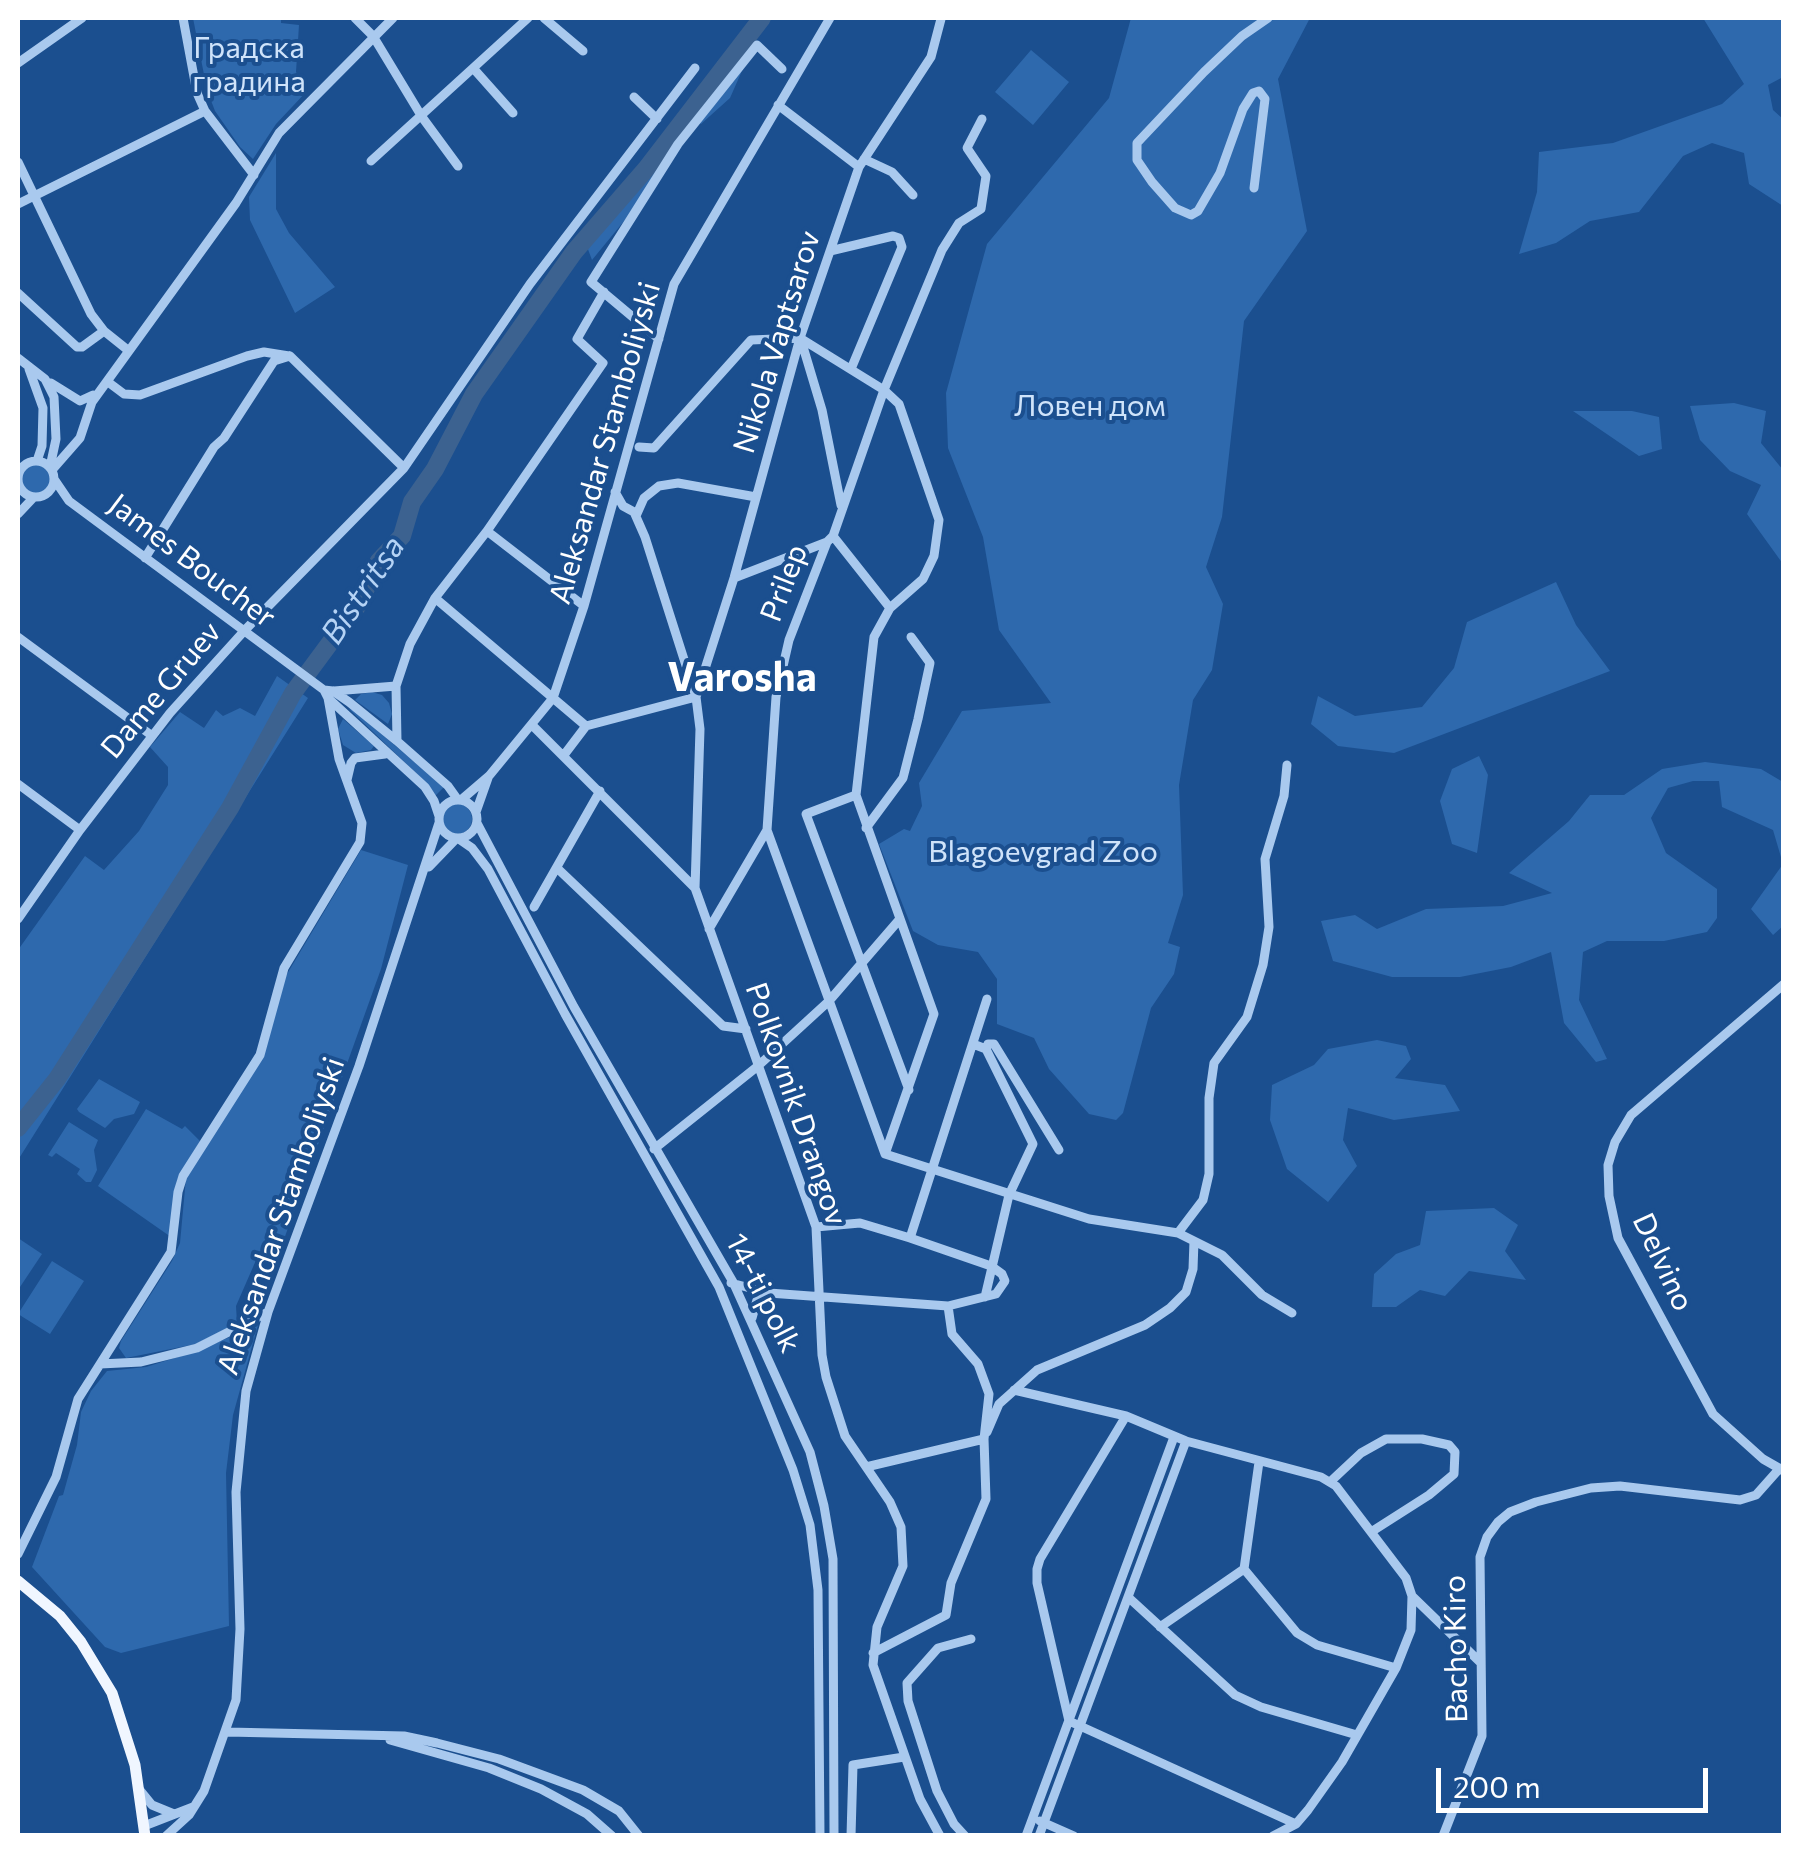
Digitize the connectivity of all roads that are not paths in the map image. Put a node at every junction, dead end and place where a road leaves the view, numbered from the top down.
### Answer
1 (82, 18) edge
2 (184, 18) edge
3 (355, 18) edge
4 (394, 18) edge
5 (528, 18) edge
6 (544, 18) edge
7 (830, 18) edge
8 (1268, 18) edge
9 (941, 19) edge
10 (372, 36) junction
11 (582, 51) dead end
12 (18, 63) edge
13 (473, 68) junction
14 (694, 68) dead end
15 (782, 69) dead end
16 (634, 97) dead end
17 (778, 105) junction
18 (205, 110) junction
19 (513, 113) dead end
20 (422, 117) junction
21 (657, 119) junction
22 (982, 119) dead end
23 (372, 161) dead end
24 (18, 162) edge
25 (861, 163) junction
26 (458, 166) dead end
27 (254, 175) junction
28 (1254, 188) dead end
29 (34, 195) junction
30 (913, 195) dead end
31 (18, 204) edge
32 (830, 251) junction
33 (604, 292) junction
34 (18, 293) edge
35 (104, 332) junction
36 (800, 338) junction
37 (659, 339) junction
38 (129, 351) junction
39 (290, 356) junction
40 (18, 358) edge
41 (28, 367) junction
42 (851, 369) junction
43 (46, 379) junction
44 (106, 385) junction
45 (884, 390) junction
46 (640, 446) dead end
47 (37, 461) junction
48 (404, 468) junction
49 (52, 472) junction
50 (21, 489) junction
51 (615, 492) junction
52 (39, 496) junction
53 (756, 497) junction
54 (18, 500) edge
55 (69, 500) junction
56 (842, 506) junction
57 (18, 514) edge
58 (636, 516) junction
59 (487, 531) junction
60 (830, 539) junction
61 (145, 558) junction
62 (734, 578) junction
63 (436, 598) junction
64 (584, 606) junction
65 (890, 608) junction
66 (245, 630) junction
67 (18, 637) edge
68 (911, 637) dead end
69 (396, 686) junction
70 (369, 688) junction
71 (328, 693) junction
72 (696, 697) junction
73 (553, 698) junction
74 (346, 707) junction
75 (394, 714) junction
76 (532, 724) junction
77 (586, 726) junction
78 (151, 735) junction
79 (335, 740) junction
80 (398, 742) junction
81 (386, 754) junction
82 (564, 755) junction
83 (359, 756) junction
84 (1287, 766) dead end
85 (489, 776) junction
86 (347, 783) junction
87 (18, 784) edge
88 (600, 791) junction
89 (856, 794) junction
90 (460, 800) junction
91 (477, 818) junction
92 (439, 820) junction
93 (866, 828) junction
94 (80, 830) junction
95 (767, 830) junction
96 (457, 838) junction
97 (556, 868) junction
98 (418, 881) junction
99 (695, 888) junction
100 (534, 906) dead end
101 (18, 919) edge
102 (899, 920) junction
103 (709, 929) junction
104 (862, 962) junction
105 (1784, 984) edge
106 (987, 999) dead end
107 (829, 1002) junction
108 (746, 1030) junction
109 (973, 1044) junction
110 (986, 1049) junction
111 (758, 1066) junction
112 (909, 1090) junction
113 (654, 1148) junction
114 (1059, 1150) dead end
115 (884, 1154) junction
116 (932, 1170) junction
117 (1009, 1196) junction
118 (816, 1228) junction
119 (1178, 1234) junction
120 (910, 1238) junction
121 (1194, 1241) junction
122 (992, 1266) junction
123 (733, 1282) junction
124 (718, 1287) junction
125 (769, 1294) junction
126 (818, 1297) junction
127 (985, 1298) junction
128 (948, 1306) junction
129 (268, 1312) junction
130 (1292, 1313) dead end
131 (751, 1321) junction
132 (100, 1364) junction
133 (1014, 1390) junction
134 (1126, 1416) junction
135 (1174, 1437) junction
136 (984, 1439) junction
137 (1186, 1441) junction
138 (1260, 1462) junction
139 (866, 1467) junction
140 (1782, 1470) edge
141 (1330, 1482) junction
142 (1370, 1532) junction
143 (18, 1554) edge
144 (1244, 1568) junction
145 (18, 1581) edge
146 (1412, 1596) junction
147 (1128, 1598) junction
148 (1160, 1626) junction
149 (970, 1638) dead end
150 (872, 1653) junction
151 (1481, 1663) junction
152 (1396, 1668) junction
153 (1069, 1721) junction
154 (1080, 1728) junction
155 (228, 1732) junction
156 (1358, 1735) junction
157 (383, 1737) junction
158 (904, 1757) junction
159 (140, 1790) junction
160 (195, 1806) junction
161 (177, 1814) junction
162 (1032, 1818) junction
163 (1044, 1823) junction
164 (1296, 1824) junction
165 (144, 1831) edge
166 (169, 1832) edge
167 (612, 1836) edge
168 (639, 1836) edge
169 (820, 1836) edge
170 (834, 1836) edge
171 (851, 1836) edge
172 (940, 1836) edge
173 (966, 1836) edge
174 (1026, 1836) edge
175 (1040, 1836) edge
176 (1074, 1836) edge
177 (1273, 1836) edge
178 (1442, 1836) edge

1 - 12 street
2 - 18 street
3 - 10 street
4 - 10 street
5 - 13 street
6 - 11 street
7 - 17 street, Aleksandar Stamboliyski
8 - 28 street
9 - 25 street, Nikola Vaptsarov
10 - 20 street
10 - 27 street
13 - 19 street
13 - 20 street
14 - 21 street, Dame Gruev
15 - 33 street
16 - 21 street
17 - 25 street
17 - 37 street, Aleksandar Stamboliyski
18 - 27 street
18 - 29 street
20 - 23 street
20 - 26 street
21 - 48 street, Dame Gruev
22 - 45 street, Prilep
24 - 29 street
25 - 30 street
25 - 32 street, Nikola Vaptsarov
27 - 38 street
29 - 31 street
29 - 35 street
32 - 36 street, Nikola Vaptsarov
32 - 42 street
33 - 37 street
33 - 59 street
34 - 35 street
35 - 38 street
36 - 42 street
36 - 46 street
36 - 53 street, Nikola Vaptsarov
36 - 56 street
37 - 51 street, Aleksandar Stamboliyski
38 - 44 street
39 - 44 street
39 - 48 street
39 - 61 street
40 - 41 street
41 - 43 street
41 - 47 street
42 - 45 street
43 - 44 street
43 - 49 street
44 - 49 street
45 - 56 street, Prilep
45 - 65 street
47 - 49 street
47 - 50 street
48 - 66 street, Dame Gruev
49 - 52 street
49 - 55 street
50 - 52 street
50 - 54 street
51 - 58 street, Polkovnik Drangov
51 - 64 street, Aleksandar Stamboliyski
52 - 55 street
52 - 57 street
53 - 58 street
53 - 62 street, Nikola Vaptsarov
55 - 61 street, James Boucher
56 - 60 street, Prilep
58 - 72 street, Polkovnik Drangov
59 - 63 street
59 - 64 street
60 - 62 street
60 - 65 street
60 - 95 street, Prilep
61 - 66 street, James Boucher
62 - 72 street, Nikola Vaptsarov
63 - 69 street
63 - 73 street
64 - 73 street, Aleksandar Stamboliyski
65 - 89 street
66 - 71 street, James Boucher
66 - 78 street, Dame Gruev
67 - 78 street
68 - 93 street
69 - 70 street
69 - 75 street
70 - 71 street
70 - 74 street
70 - 75 street
71 - 74 street
71 - 79 street
72 - 77 street
72 - 99 street, Polkovnik Drangov
73 - 76 street, Aleksandar Stamboliyski
73 - 77 street
74 - 79 street
74 - 80 street
74 - 81 street
75 - 80 street
76 - 82 street
76 - 85 street, Aleksandar Stamboliyski
77 - 82 street
78 - 94 street, Dame Gruev
79 - 83 street
79 - 86 street
80 - 90 street
81 - 83 street
81 - 92 street
82 - 88 street
83 - 86 street
84 - 119 street
85 - 90 street, Aleksandar Stamboliyski
85 - 91 street, Aleksandar Stamboliyski
86 - 132 street
87 - 94 street
88 - 97 street
88 - 99 street
89 - 93 street
89 - 104 street
90 - 91 street
90 - 92 street
91 - 96 street
91 - 113 street, 14-ti polk
92 - 96 street
92 - 98 street, Aleksandar Stamboliyski
93 - 102 street
94 - 101 street, Dame Gruev
95 - 103 street
95 - 107 street, Prilep
96 - 98 street, Aleksandar Stamboliyski
96 - 124 street, 14-ti polk
97 - 100 street
97 - 108 street
98 - 129 street, Aleksandar Stamboliyski
99 - 103 street, Polkovnik Drangov
102 - 104 street
102 - 112 street
103 - 108 street, Polkovnik Drangov
104 - 107 street
104 - 112 street
105 - 140 street, Delvino
106 - 109 street
107 - 111 street
107 - 115 street, Prilep
108 - 111 street, Polkovnik Drangov
109 - 110 street
109 - 116 street
110 - 114 street
110 - 117 street
111 - 113 street
111 - 118 street, Polkovnik Drangov
112 - 115 street
113 - 123 street, 14-ti polk
115 - 116 street
116 - 117 street
116 - 120 street
117 - 119 street
117 - 122 street
118 - 120 street
118 - 126 street, Polkovnik Drangov
119 - 121 street
120 - 122 street
121 - 130 street
121 - 133 street
122 - 127 street
122 - 127 street
123 - 124 street
123 - 125 street
123 - 131 street, 14-ti polk
124 - 169 street, 14-ti polk
125 - 126 street
125 - 131 street
126 - 128 street
126 - 139 street, Polkovnik Drangov
127 - 128 street
128 - 136 street
129 - 132 street
129 - 155 street, Aleksandar Stamboliyski
131 - 170 street, 14-ti polk
132 - 143 street
133 - 134 street
133 - 136 street
134 - 135 street
134 - 153 street
135 - 137 street
135 - 153 street
136 - 139 street
136 - 150 street
137 - 138 street
137 - 147 street
138 - 141 street
138 - 144 street
139 - 150 street, Polkovnik Drangov
140 - 151 street, Bacho Kiro
141 - 142 street
141 - 142 street
142 - 146 street
144 - 148 street
144 - 152 street
145 - 159 main road
146 - 151 street
146 - 152 street
147 - 148 street
147 - 154 street
148 - 156 street
149 - 173 street
150 - 158 street
151 - 178 street, Bacho Kiro
152 - 156 street
153 - 154 street
153 - 162 street
154 - 163 street
154 - 164 street
155 - 157 street
155 - 160 street, Aleksandar Stamboliyski
156 - 164 street
157 - 167 street
157 - 168 street
158 - 171 street
158 - 172 street
159 - 161 street
159 - 165 main road
160 - 161 street
160 - 166 street, Aleksandar Stamboliyski
161 - 165 street
162 - 163 street
162 - 174 street
163 - 175 street
163 - 176 street
164 - 177 street
165 - 166 street

